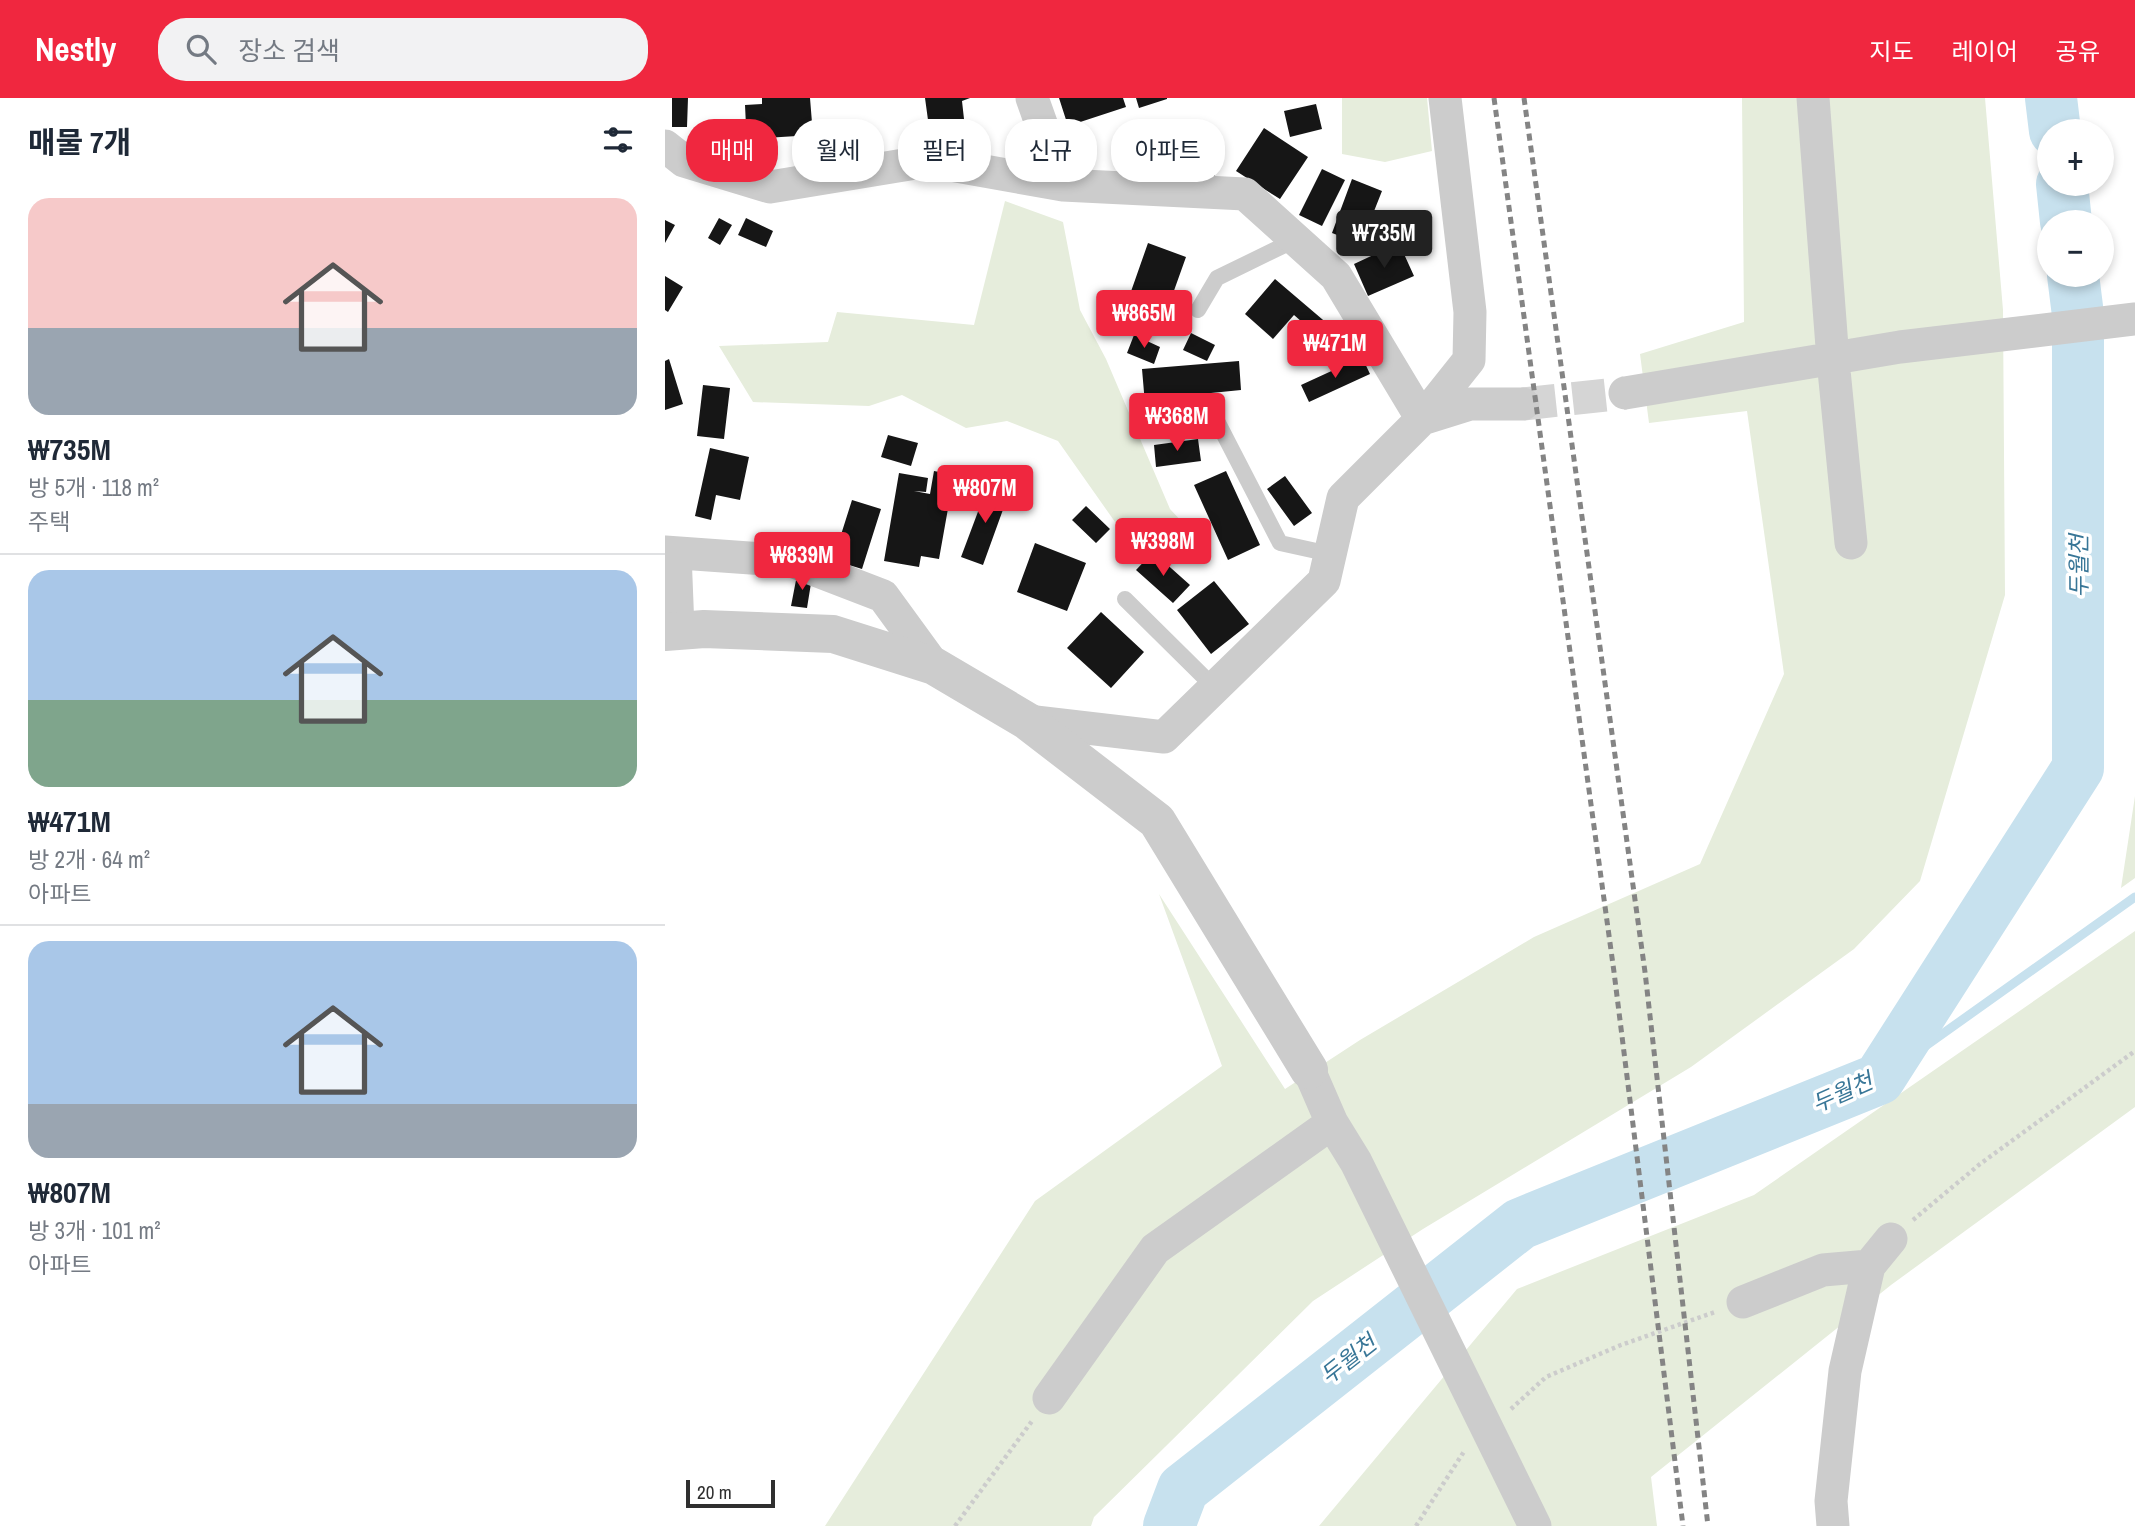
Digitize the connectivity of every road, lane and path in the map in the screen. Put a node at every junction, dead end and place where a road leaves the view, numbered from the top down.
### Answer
1 (1032, 98) edge
2 (1445, 98) edge
3 (1813, 98) edge
4 (665, 146) edge
5 (1063, 185) junction
6 (1295, 240) junction
7 (1198, 310) dead end
8 (2135, 319) edge
9 (1833, 360) junction
10 (1625, 393) tunnel mouth
11 (1523, 404) tunnel mouth
12 (1422, 419) junction
13 (1217, 421) dead end
14 (1851, 543) dead end
15 (670, 552) edge
16 (1330, 554) junction
17 (1125, 599) dead end
18 (672, 631) edge
19 (935, 666) junction
20 (1215, 688) junction
21 (1027, 721) junction
22 (2135, 1051) edge
23 (1309, 1070) joint
24 (1332, 1123) junction
25 (1891, 1239) joint
26 (1869, 1266) junction
27 (1743, 1302) joint
28 (1049, 1398) joint
29 (1504, 1415) dead end
30 (1473, 1443) dead end
31 (1531, 1518) edge
32 (954, 1526) edge
33 (1416, 1526) edge
34 (1833, 1526) edge

1 - 5 street
2 - 12 street
3 - 9 street
4 - 5 street
5 - 6 street
6 - 7 lane
6 - 12 street
8 - 9 street
9 - 10 street
9 - 14 street
11 - 12 street
12 - 16 street
13 - 16 lane
15 - 18 street
15 - 19 street
16 - 20 street
17 - 20 lane
18 - 19 street
19 - 21 street
20 - 21 street
21 - 23 street
22 - 25 path
23 - 24 street
24 - 28 street
24 - 31 street
25 - 26 street
26 - 27 street
26 - 34 street
27 - 29 path
28 - 32 path
30 - 33 path

